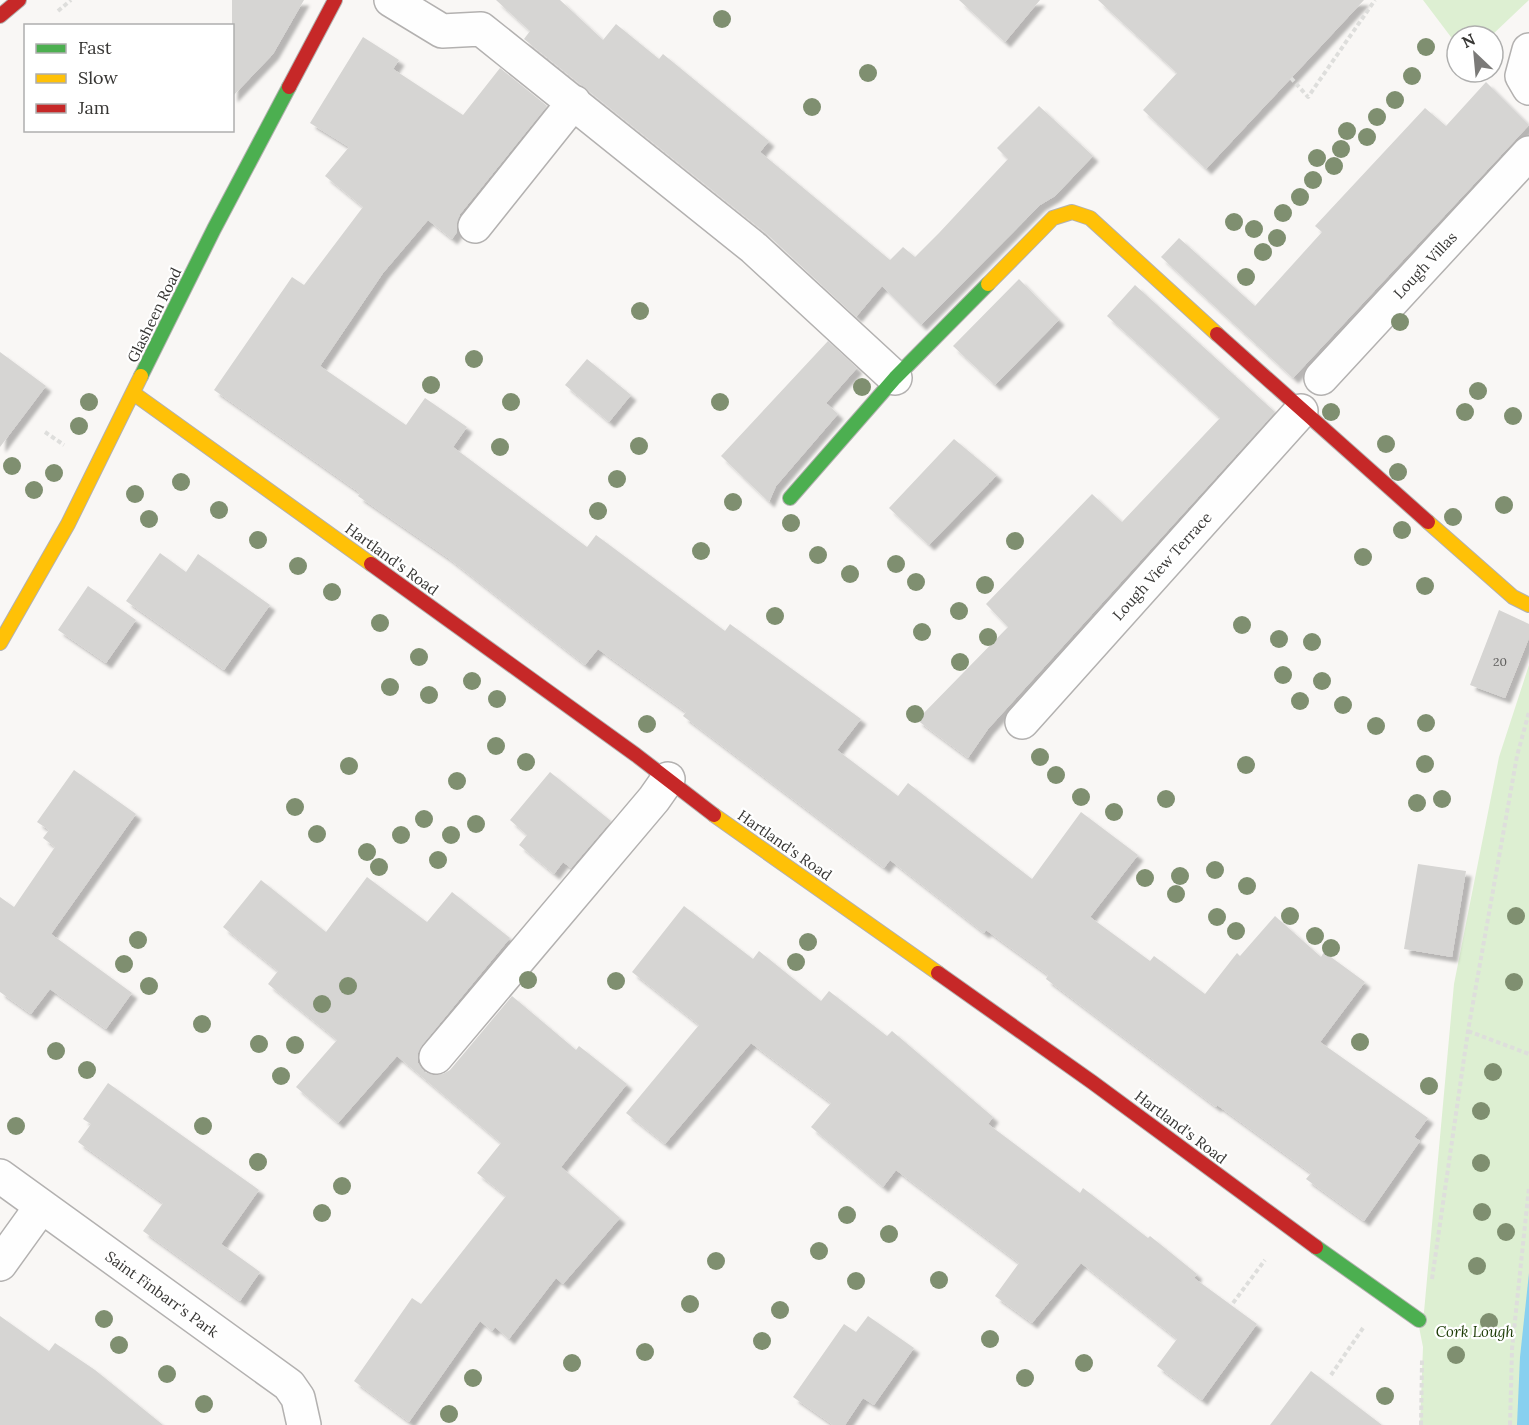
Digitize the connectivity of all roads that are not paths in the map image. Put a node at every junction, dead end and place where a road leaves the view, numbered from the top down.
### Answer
1 (19, 0) edge
2 (335, 0) edge
3 (391, 0) edge
4 (0, 16) edge
5 (1529, 50) edge
6 (1529, 88) edge
7 (574, 102) junction
8 (1529, 153) edge
9 (475, 226) dead end
10 (895, 378) junction
11 (1321, 378) dead end
12 (133, 393) junction
13 (1301, 411) junction
14 (789, 498) dead end
15 (1529, 605) edge
16 (0, 643) edge
17 (1022, 722) dead end
18 (668, 778) junction
19 (436, 1057) dead end
20 (0, 1176) edge
21 (41, 1207) junction
22 (0, 1264) edge
23 (1419, 1320) dead end
24 (304, 1425) edge

1 - 4 street
2 - 12 street, Glasheen Road
3 - 7 street
5 - 6 street
7 - 9 street
7 - 10 street
8 - 11 street, Lough Villas
10 - 13 street
10 - 14 street
12 - 16 street, Glasheen Road
12 - 18 street, Hartland's Road
13 - 15 street
13 - 17 street, Lough View Terrace
18 - 19 street
18 - 23 street, Hartland's Road
20 - 21 street, Saint Finbarr's Park
21 - 22 street
21 - 24 street, Saint Finbarr's Park

